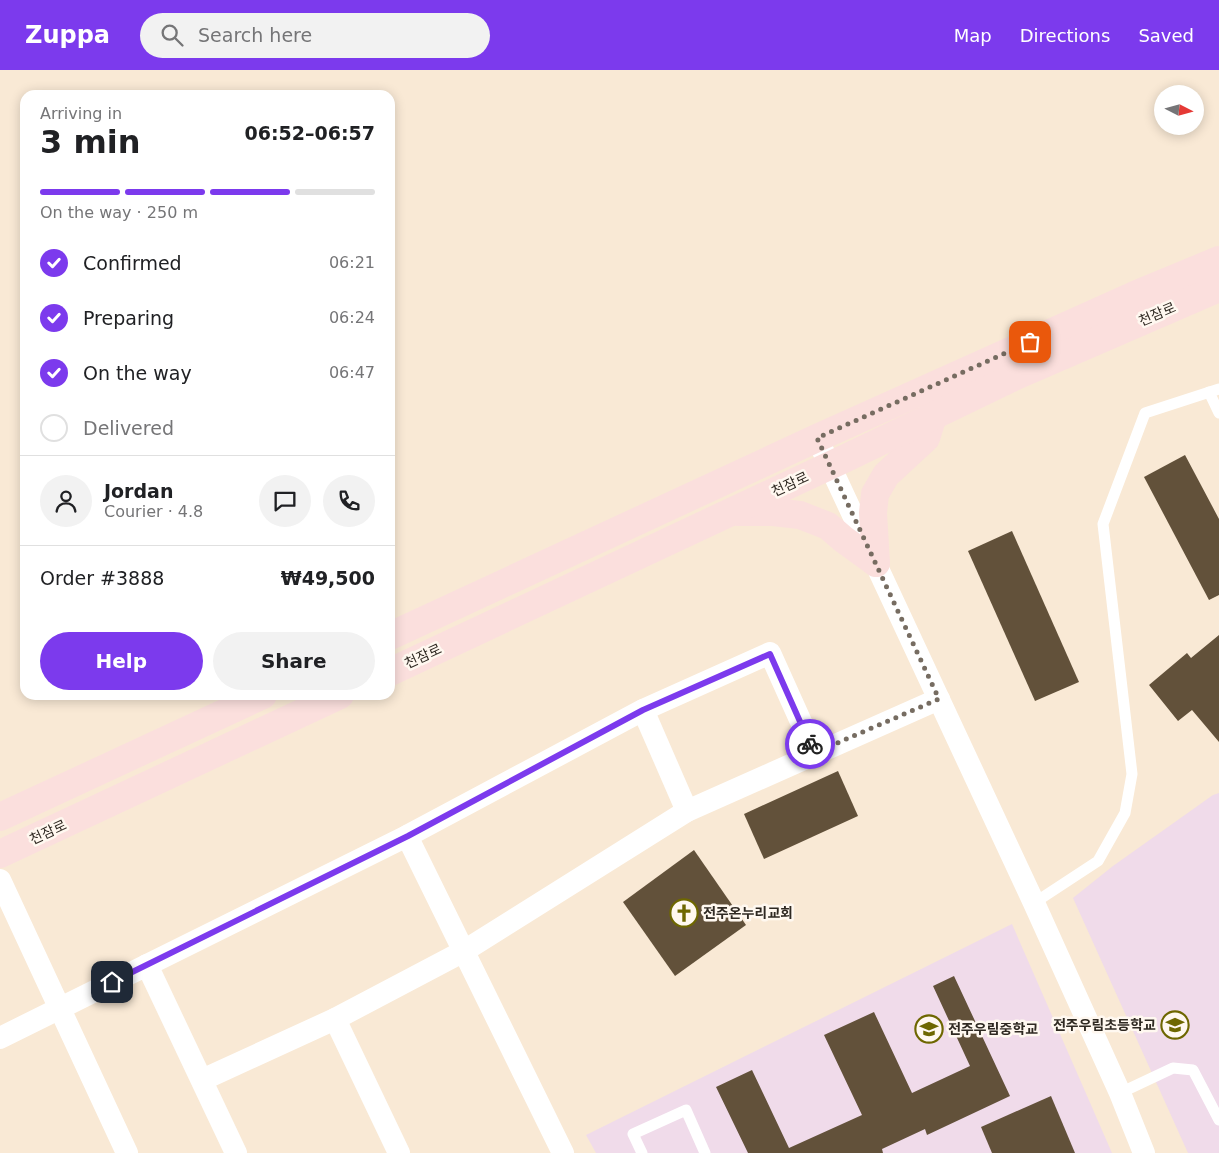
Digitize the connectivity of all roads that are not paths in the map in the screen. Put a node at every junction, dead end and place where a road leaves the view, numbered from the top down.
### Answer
1 (1219, 260) edge
2 (1219, 288) edge
3 (1214, 391) edge
4 (1219, 413) edge
5 (934, 416) junction
6 (817, 438) junction
7 (831, 465) junction
8 (732, 512) junction
9 (876, 563) junction
10 (395, 634) edge
11 (395, 670) edge
12 (939, 699) junction
13 (252, 700) edge
14 (329, 700) edge
15 (643, 710) junction
16 (814, 753) junction
17 (687, 811) junction
18 (0, 817) edge
19 (408, 836) junction
20 (0, 854) edge
21 (0, 880) edge
22 (1034, 903) junction
23 (464, 951) junction
24 (147, 964) junction
25 (59, 1008) junction
26 (335, 1019) junction
27 (0, 1038) edge
28 (202, 1080) junction
29 (1120, 1093) junction
30 (1219, 1120) edge
31 (638, 1152) edge
32 (126, 1153) edge
33 (236, 1153) edge
34 (399, 1153) edge
35 (563, 1153) edge
36 (705, 1153) edge
37 (1144, 1153) edge

1 - 6 street, 천잠로
2 - 5 street, 천잠로
3 - 4 lane
3 - 22 lane
5 - 7 street, 천잠로
5 - 9 street
6 - 7 street
6 - 10 street, 천잠로
7 - 8 street, 천잠로
7 - 9 street
8 - 9 street
8 - 11 street, 천잠로
9 - 12 street
12 - 16 street
12 - 22 street
13 - 18 street
14 - 20 street, 천잠로
15 - 16 street
15 - 17 street
15 - 19 street
16 - 17 street
17 - 23 street
19 - 23 street
19 - 24 street
21 - 25 street
22 - 29 street
23 - 26 street
23 - 35 street
24 - 25 street
24 - 28 street
25 - 27 street
25 - 32 street
26 - 28 street
26 - 34 street
28 - 33 street
29 - 30 lane
29 - 37 street
31 - 36 lane

